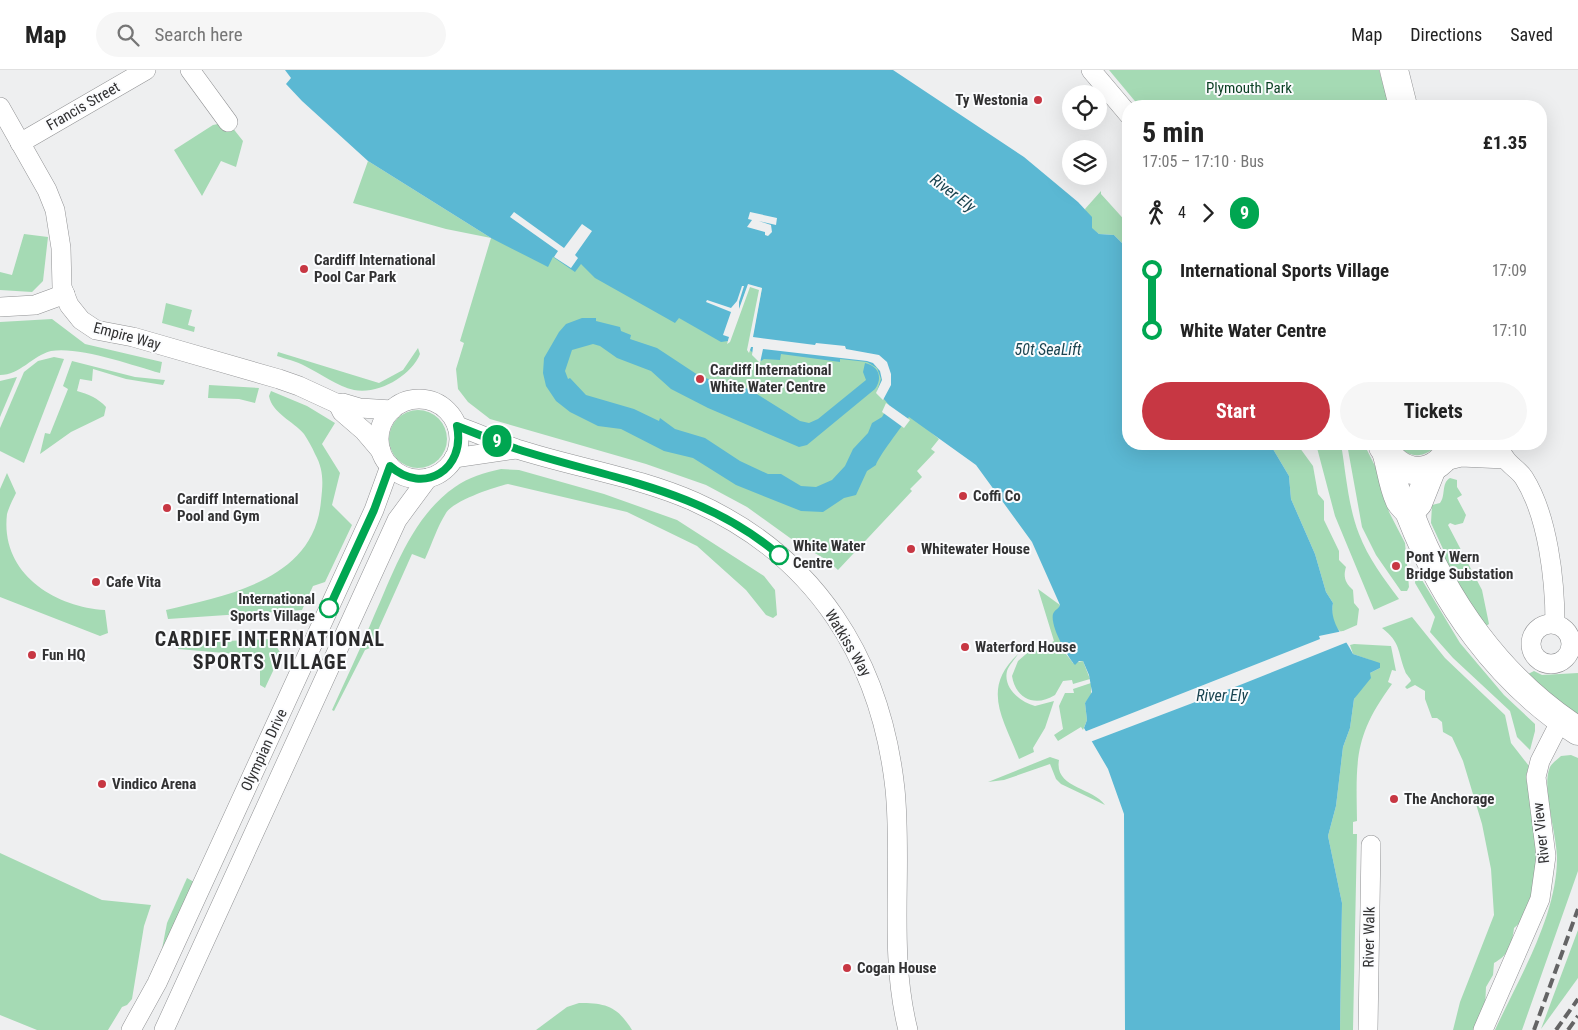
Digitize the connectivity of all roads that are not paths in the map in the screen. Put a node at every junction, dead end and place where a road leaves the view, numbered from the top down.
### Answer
1 (146, 70) edge
2 (190, 70) edge
3 (1092, 70) edge
4 (1394, 70) edge
5 (1402, 100) edge
6 (1122, 106) edge
7 (0, 107) edge
8 (228, 122) dead end
9 (20, 143) junction
10 (64, 294) junction
11 (0, 307) edge
12 (338, 404) junction
13 (392, 410) junction
14 (457, 426) junction
15 (517, 449) junction
16 (1384, 450) edge
17 (1385, 450) edge
18 (1500, 451) edge
19 (454, 458) junction
20 (1442, 458) edge
21 (386, 459) junction
22 (428, 478) junction
23 (1410, 512) junction
24 (1555, 624) dead end
25 (1570, 726) edge
26 (1371, 845) dead end
27 (131, 1030) edge
28 (164, 1030) edge
29 (908, 1030) edge
30 (1368, 1030) edge
31 (1483, 1030) edge

1 - 9 street, Francis Street
2 - 8 street
3 - 6 street
4 - 5 street
7 - 9 street, Empire Way
9 - 10 street, Empire Way
10 - 11 street
10 - 12 street, Empire Way
12 - 13 street, Empire Way
12 - 21 street, Empire Way
13 - 14 street
13 - 21 street
14 - 15 street, Watkiss Way
14 - 19 street
15 - 19 street, Watkiss Way
15 - 29 street, Watkiss Way
16 - 23 street
17 - 20 street
18 - 20 street
18 - 24 street
19 - 22 street
20 - 23 street
21 - 22 street
21 - 27 street, Olympian Drive
22 - 28 street, Olympian Drive
23 - 25 street
25 - 31 street, River View
26 - 30 street, River Walk

